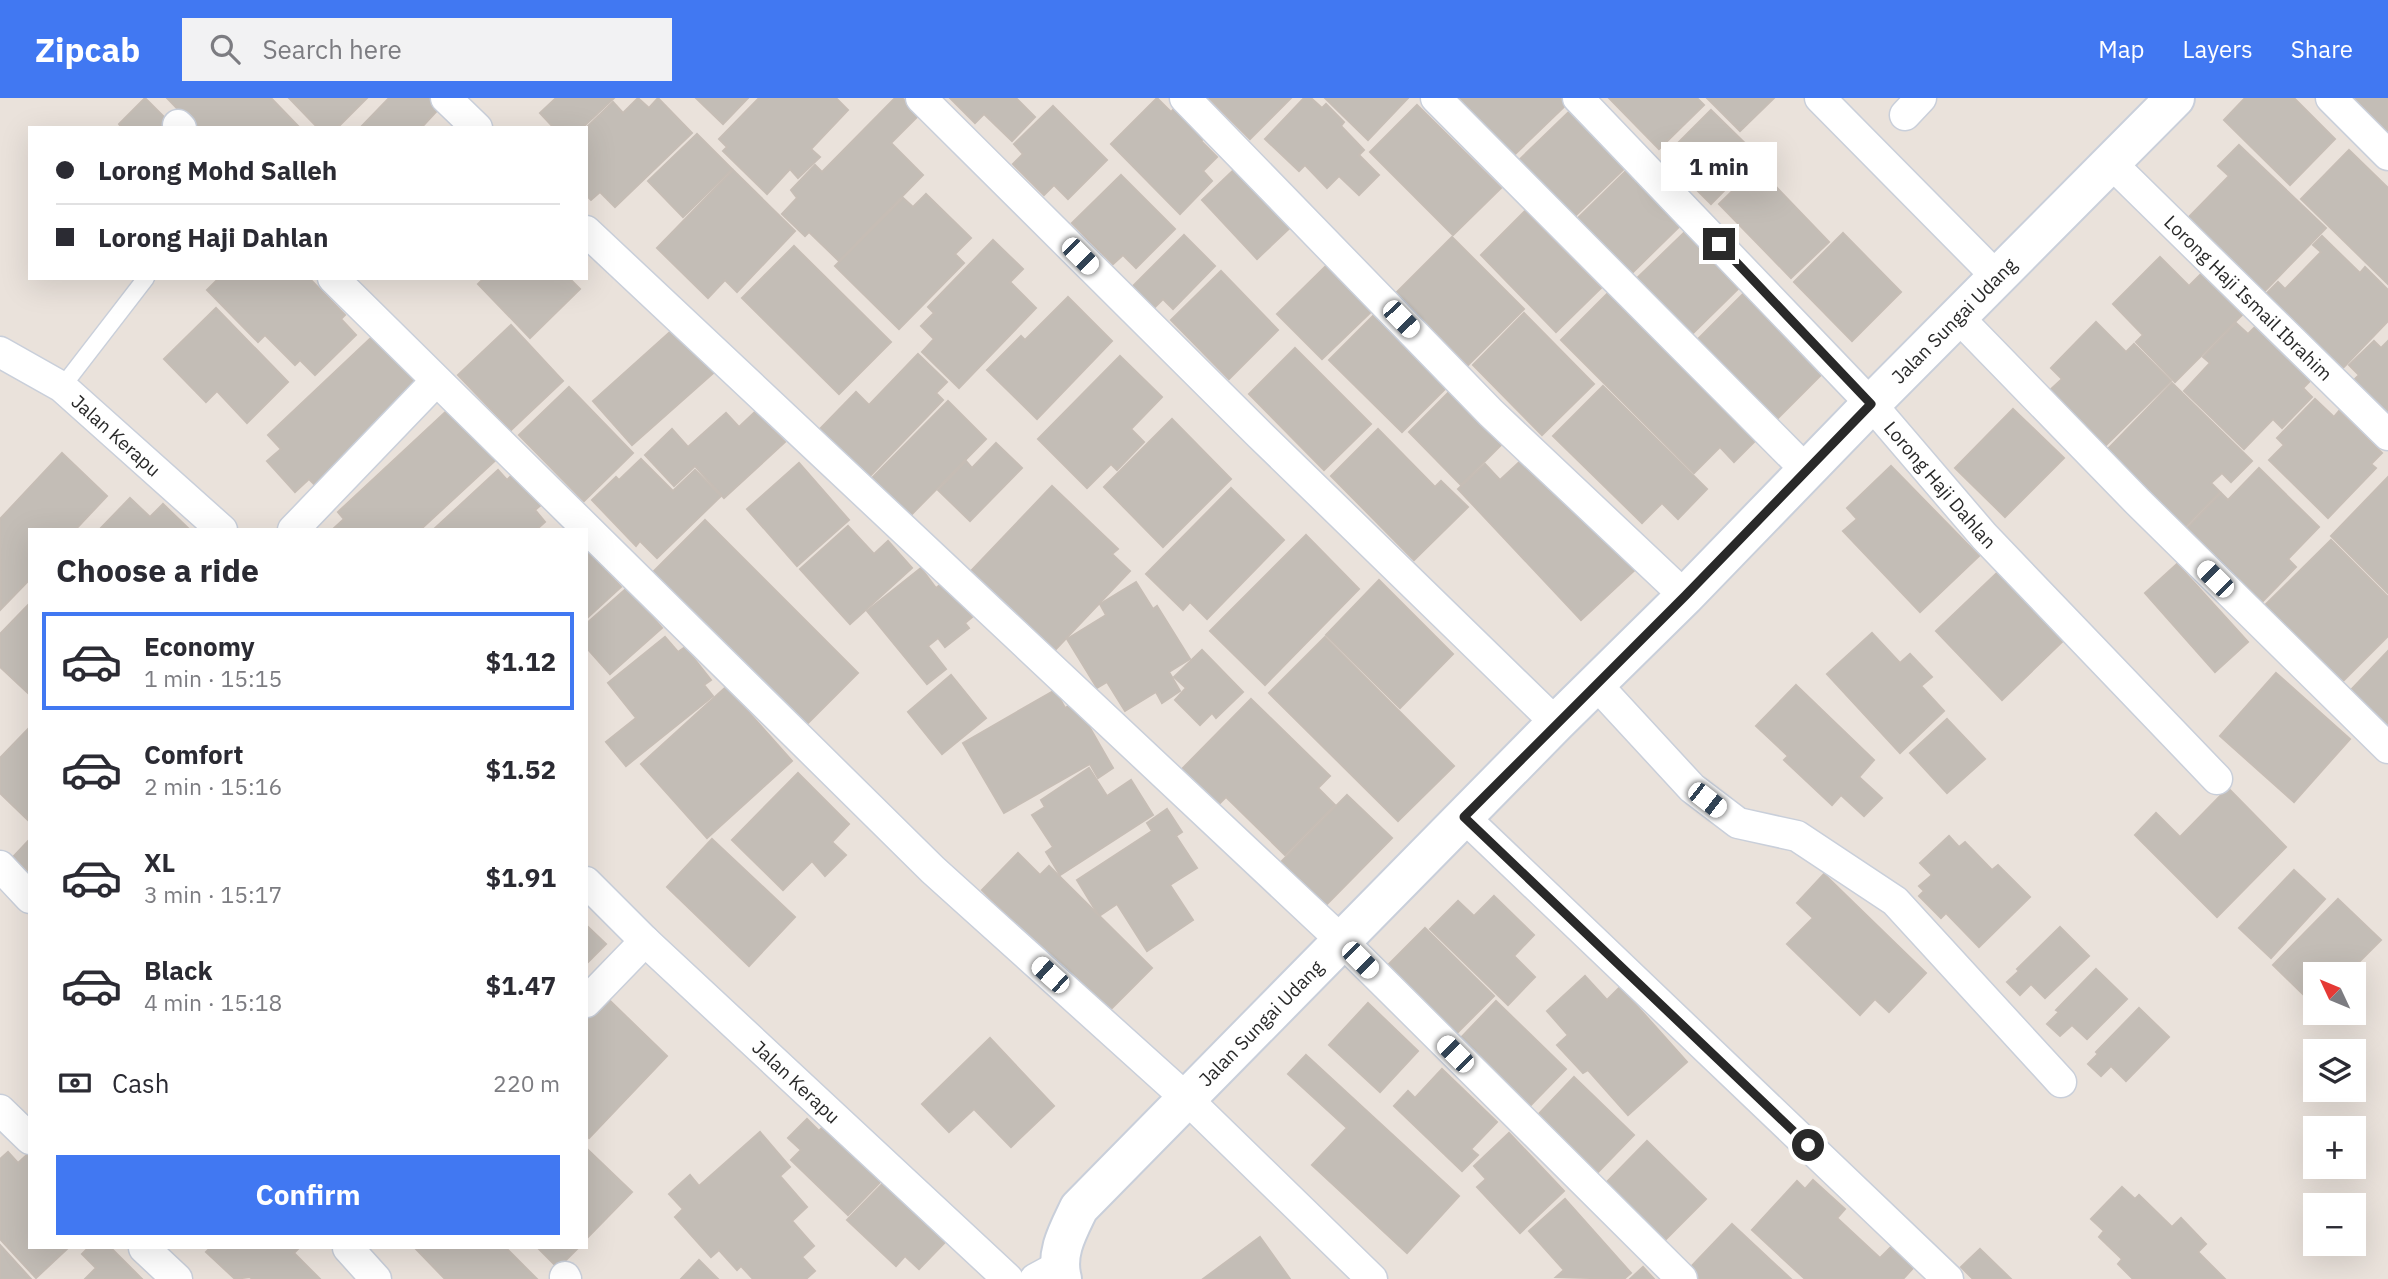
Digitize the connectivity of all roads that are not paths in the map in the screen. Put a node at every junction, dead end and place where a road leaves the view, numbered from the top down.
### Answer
1 (446, 98) edge
2 (921, 98) edge
3 (1185, 98) edge
4 (1436, 98) edge
5 (1578, 98) edge
6 (1820, 98) edge
7 (2175, 98) edge
8 (2331, 98) edge
9 (475, 126) edge
10 (2388, 155) edge
11 (2110, 162) junction
12 (588, 233) edge
13 (1997, 276) junction
14 (144, 280) edge
15 (335, 280) edge
16 (1958, 317) junction
17 (0, 352) edge
18 (436, 381) junction
19 (62, 387) junction
20 (1871, 404) junction
21 (2388, 435) edge
22 (1807, 470) junction
23 (220, 528) edge
24 (295, 528) edge
25 (585, 528) edge
26 (588, 531) edge
27 (1685, 596) junction
28 (1596, 684) junction
29 (1556, 723) junction
30 (2388, 748) edge
31 (2217, 779) dead end
32 (1464, 817) junction
33 (0, 866) edge
34 (588, 884) edge
35 (28, 896) edge
36 (645, 941) junction
37 (1342, 941) junction
38 (588, 1000) edge
39 (2060, 1082) dead end
40 (1187, 1098) junction
41 (0, 1111) edge
42 (28, 1137) edge
43 (145, 1249) edge
44 (349, 1249) edge
45 (1052, 1275) edge
46 (177, 1279) edge
47 (376, 1279) edge
48 (1007, 1279) edge
49 (1373, 1279) edge
50 (1682, 1279) edge
51 (1948, 1279) edge

1 - 9 street
2 - 29 street
3 - 27 street
4 - 22 street
5 - 20 street, Lorong Haji Dahlan
6 - 13 street
7 - 11 street, Jalan Sungai Udang
8 - 10 street
11 - 13 street, Jalan Sungai Udang
11 - 21 street, Lorong Haji Ismail Ibrahim
12 - 37 street
13 - 16 street, Jalan Sungai Udang
14 - 19 lane
15 - 18 street
16 - 20 street, Jalan Sungai Udang
16 - 30 street
17 - 19 street, Jalan Kerapu
18 - 24 street
18 - 25 street
19 - 23 street, Jalan Kerapu
20 - 22 street, Jalan Sungai Udang
20 - 31 street, Lorong Haji Dahlan
22 - 27 street, Jalan Sungai Udang
26 - 40 street
27 - 28 street, Jalan Sungai Udang
28 - 29 street, Jalan Sungai Udang
28 - 39 street
29 - 32 street, Jalan Sungai Udang
32 - 37 street, Jalan Sungai Udang
32 - 51 street
33 - 35 street
34 - 36 street, Jalan Kerapu
36 - 38 street
36 - 48 street, Jalan Kerapu
37 - 40 street, Jalan Sungai Udang
37 - 50 street
40 - 45 street, Jalan Sungai Udang
40 - 49 street
41 - 42 street
43 - 46 street
44 - 47 street

